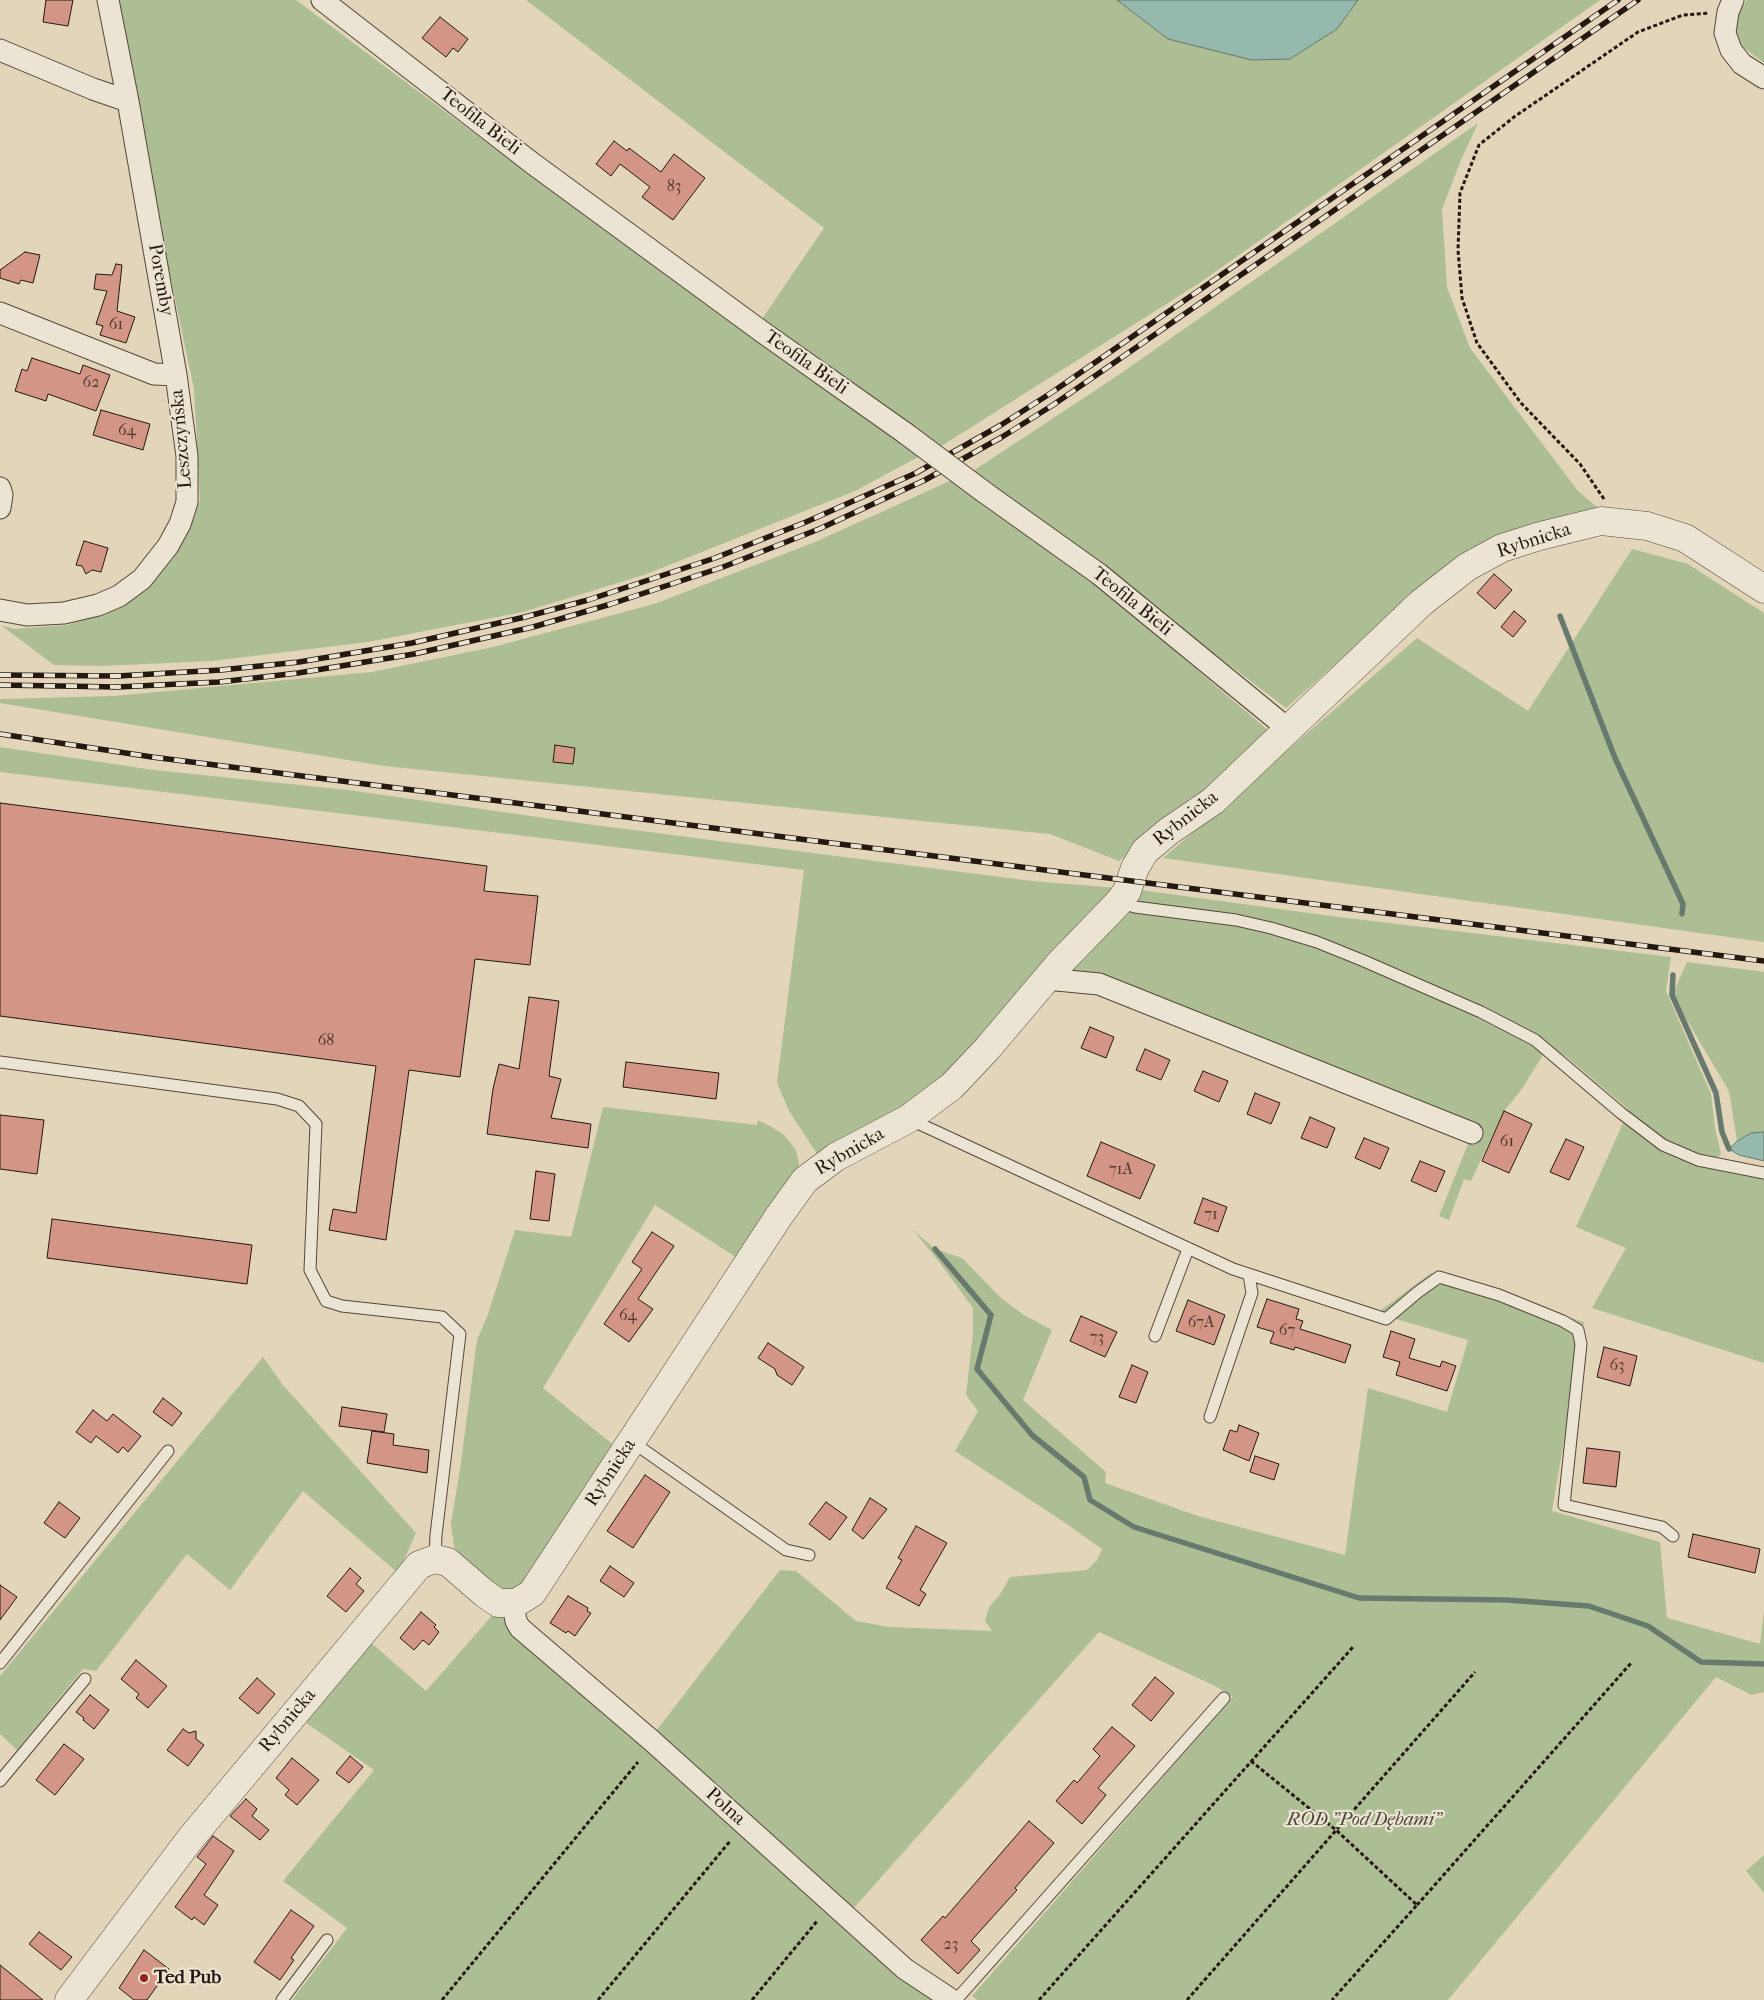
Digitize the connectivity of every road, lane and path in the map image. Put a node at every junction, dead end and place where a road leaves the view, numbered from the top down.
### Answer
1 (108, 0) edge
2 (322, 0) edge
3 (1730, 6) edge
4 (0, 50) edge
5 (122, 65) junction
6 (1764, 78) edge
7 (93, 89) junction
8 (128, 101) junction
9 (0, 312) edge
10 (176, 375) junction
11 (0, 488) edge
12 (0, 508) edge
13 (1611, 522) junction
14 (1764, 589) edge
15 (0, 610) edge
16 (1287, 728) junction
17 (1119, 902) junction
18 (1046, 979) junction
19 (0, 1062) edge
20 (908, 1119) junction
21 (1472, 1133) dead end
22 (1764, 1173) edge
23 (1188, 1249) junction
24 (1249, 1275) junction
25 (1155, 1336) dead end
26 (1210, 1417) dead end
27 (631, 1441) junction
28 (168, 1452) dead end
29 (1673, 1536) dead end
30 (808, 1555) dead end
31 (435, 1559) junction
32 (512, 1604) junction
33 (1353, 1647) dead end
34 (1632, 1662) dead end
35 (0, 1663) edge
36 (1475, 1672) dead end
37 (85, 1679) dead end
38 (1224, 1698) dead end
39 (1251, 1761) junction
40 (638, 1762) dead end
41 (0, 1781) edge
42 (1336, 1830) junction
43 (731, 1840) dead end
44 (1418, 1905) junction
45 (818, 1920) dead end
46 (327, 1940) dead end
47 (69, 2000) edge
48 (282, 2000) edge
49 (442, 2000) edge
50 (598, 2000) edge
51 (752, 2000) edge
52 (952, 2000) edge
53 (956, 2000) edge
54 (1040, 2000) edge
55 (1187, 2000) edge
56 (1332, 2000) edge

1 - 5 street, Poremby
2 - 16 street, Teofila Bieli, bridge
3 - 6 street
3 - 13 path
4 - 7 street
5 - 7 street
5 - 8 street, Poremby
7 - 8 street
8 - 10 street, Poremby
9 - 10 street
10 - 15 street, Leszczyńska
11 - 12 street
13 - 14 street, Rybnicka
13 - 16 street, Rybnicka
16 - 17 street, Rybnicka
17 - 18 street, Rybnicka
17 - 22 lane
18 - 20 street, Rybnicka
18 - 21 street
19 - 31 lane
20 - 23 lane
20 - 27 street, Rybnicka
23 - 24 lane
23 - 25 lane
24 - 26 lane
24 - 29 lane
27 - 30 lane
27 - 32 street, Rybnicka
28 - 35 lane
31 - 32 street
31 - 47 street, Rybnicka
32 - 52 street, Polna
33 - 39 path
34 - 44 path
36 - 42 path
37 - 41 lane
38 - 53 lane
39 - 42 path
39 - 54 path
40 - 49 path
42 - 44 path
42 - 55 path
43 - 50 path
44 - 56 path
45 - 51 path
46 - 48 lane

